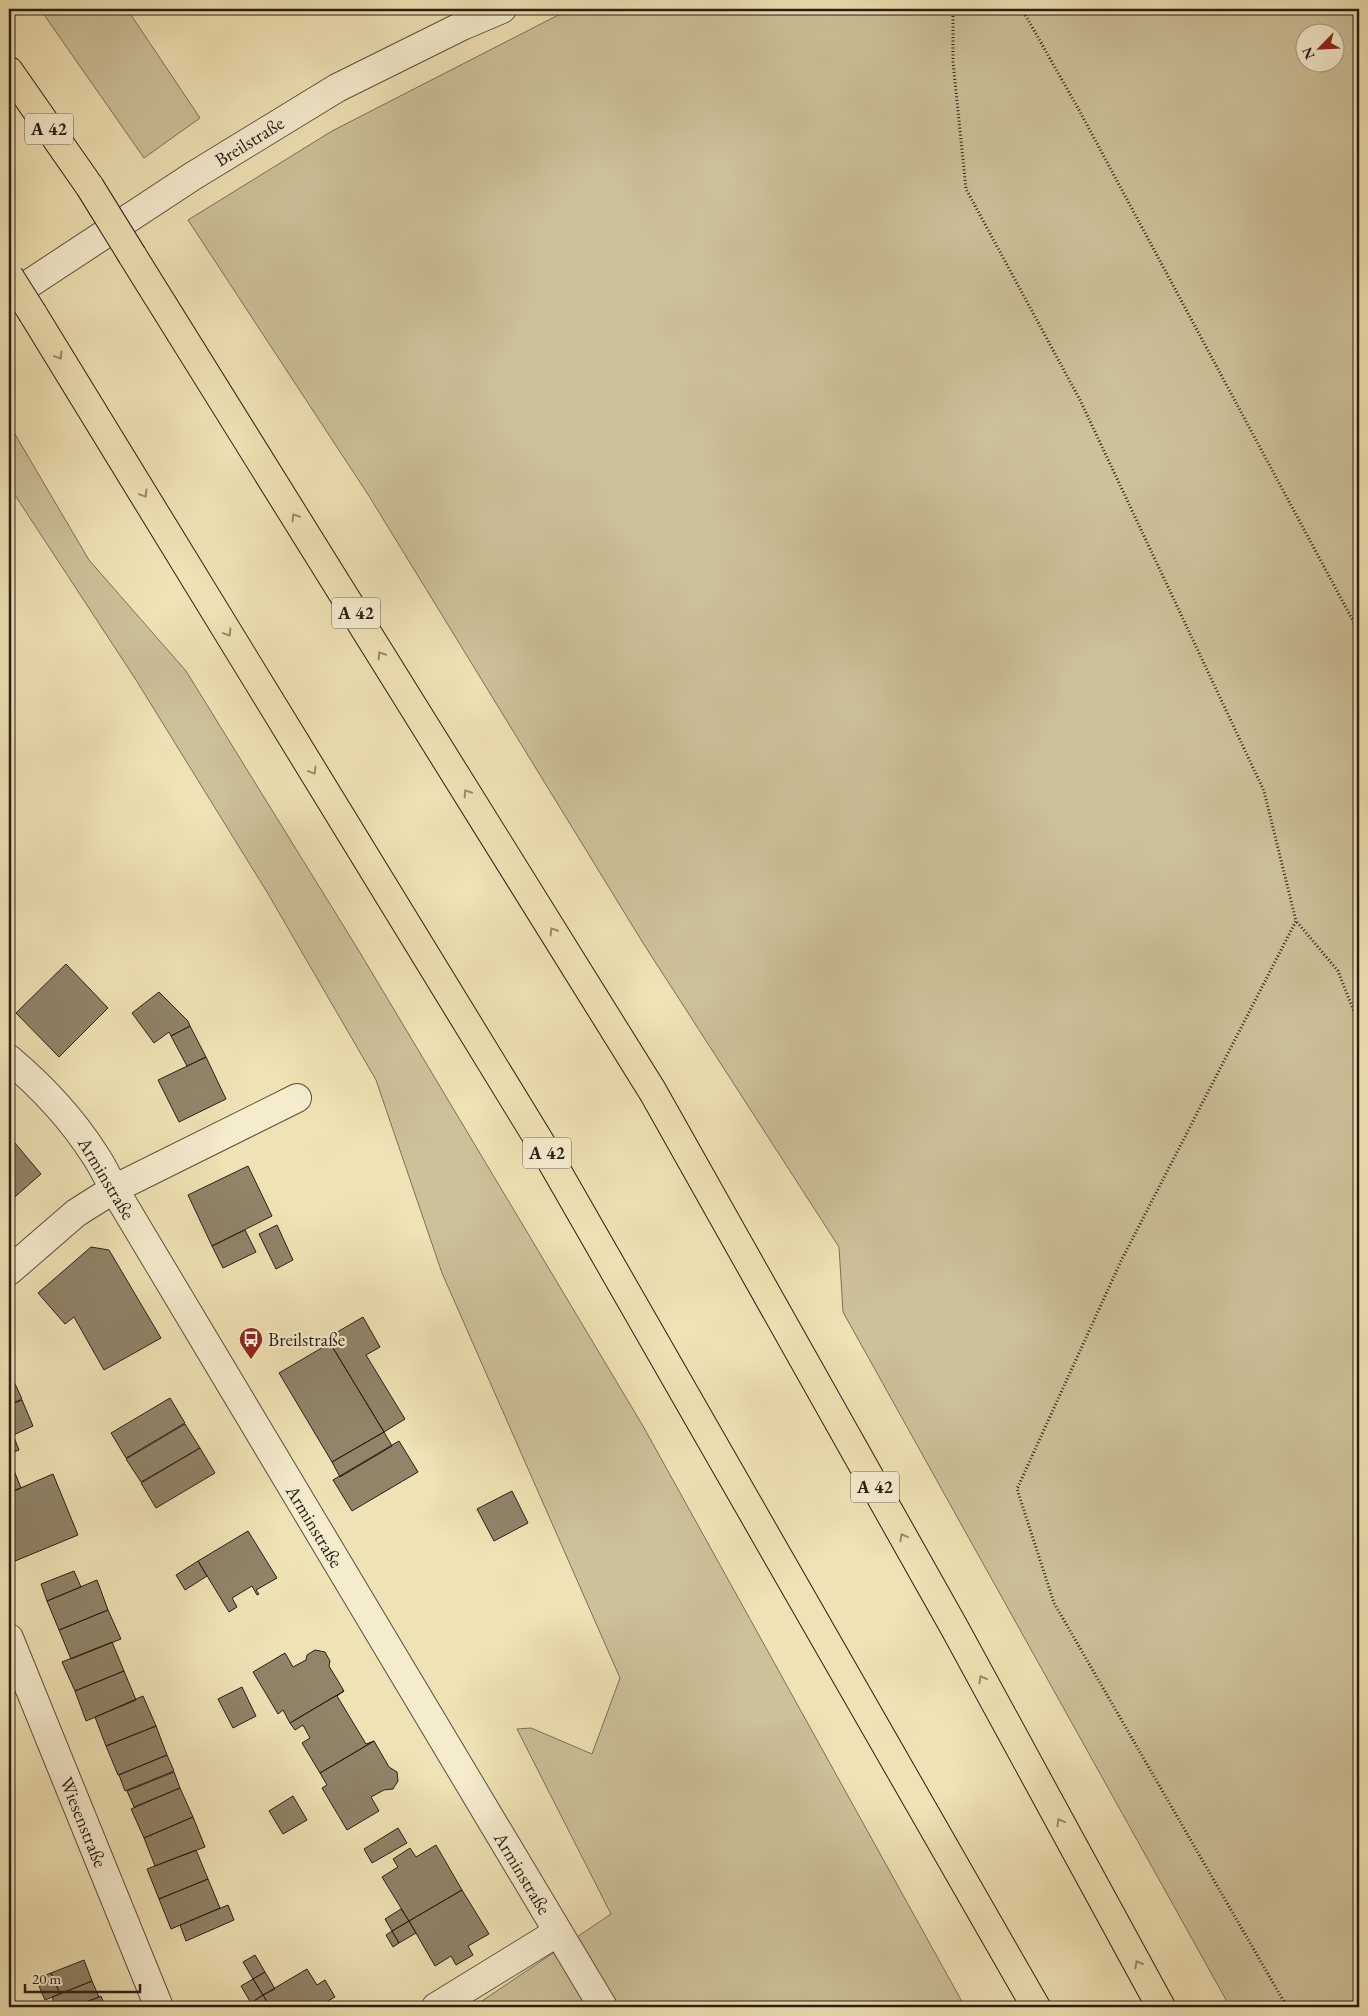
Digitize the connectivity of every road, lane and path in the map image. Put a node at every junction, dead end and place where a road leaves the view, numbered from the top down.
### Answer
1 (502, 9) edge
2 (953, 9) edge
3 (1022, 9) edge
4 (9, 70) edge
5 (9, 276) edge
6 (9, 297) edge
7 (1359, 632) edge
8 (1296, 921) junction
9 (1359, 1024) edge
10 (9, 1059) edge
11 (296, 1098) dead end
12 (114, 1189) junction
13 (9, 1271) edge
14 (9, 1638) edge
15 (558, 1932) junction
16 (159, 2007) edge
17 (436, 2007) edge
18 (603, 2007) edge
19 (1036, 2007) edge
20 (1161, 2007) edge
21 (1288, 2007) edge

1 - 6 street, Breilstraße
2 - 8 path
3 - 7 path
20 -> 4 highway, A 42, bridge
5 -> 19 highway, A 42, bridge
8 - 9 path
8 - 21 path
10 - 12 street, Arminstraße
11 - 12 street
12 - 13 street
12 - 15 street, Arminstraße
14 - 16 street, Wiesenstraße
15 - 17 street
15 - 18 street, Arminstraße

